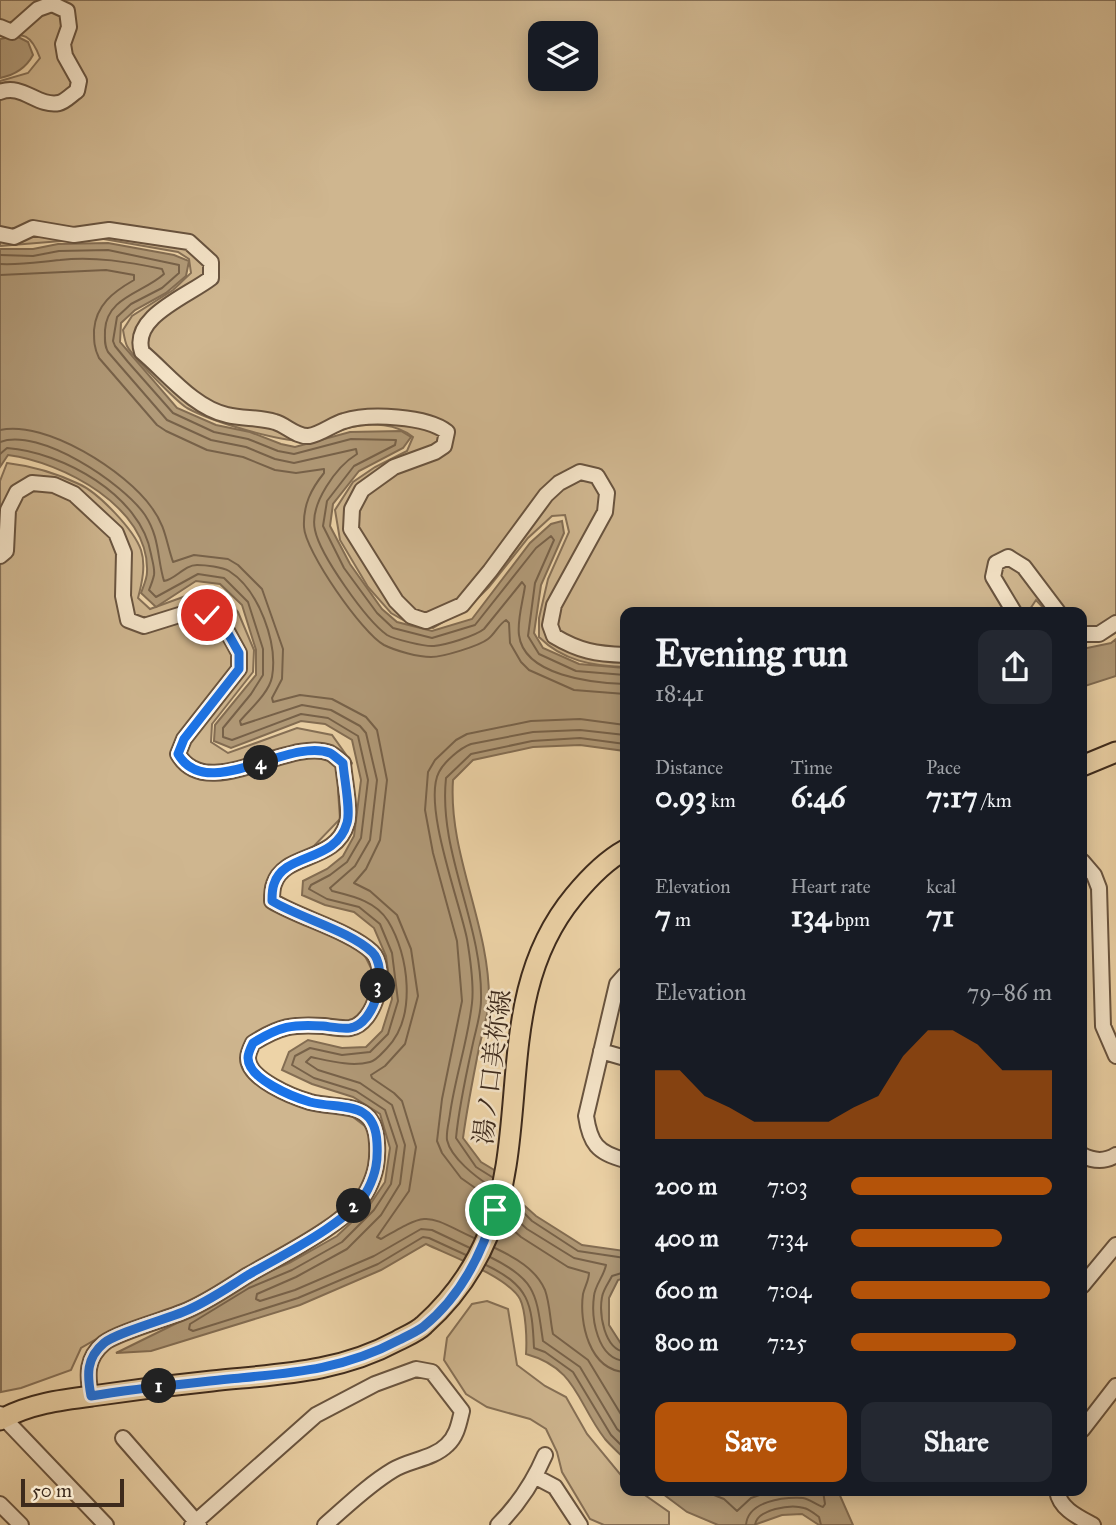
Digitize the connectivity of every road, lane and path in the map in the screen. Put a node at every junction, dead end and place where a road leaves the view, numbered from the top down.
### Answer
1 (0, 27) edge
2 (0, 92) edge
3 (0, 234) edge
4 (0, 556) edge
5 (1011, 607) edge
6 (1054, 607) edge
7 (1116, 623) edge
8 (1087, 634) edge
9 (620, 655) edge
10 (1116, 752) edge
11 (1087, 764) edge
12 (620, 853) edge
13 (1087, 866) edge
14 (620, 981) edge
15 (601, 1051) junction
16 (1116, 1056) edge
17 (620, 1057) edge
18 (1116, 1155) edge
19 (620, 1158) edge
20 (1087, 1158) edge
21 (1116, 1245) edge
22 (1087, 1280) edge
23 (1116, 1386) edge
24 (91, 1396) junction
25 (1, 1417) edge
26 (1087, 1424) edge
27 (123, 1438) dead end
28 (545, 1455) dead end
29 (536, 1477) junction
30 (1057, 1496) edge
31 (0, 1504) edge
32 (196, 1524) edge
33 (21, 1525) edge
34 (106, 1525) edge
35 (325, 1525) edge
36 (498, 1525) edge
37 (580, 1525) edge
38 (1093, 1525) edge

1 - 2 street
3 - 9 street
4 - 24 street
5 - 6 street
7 - 8 street
10 - 11 main road
12 - 24 main road, 湯ノ口美祢線
13 - 16 street
14 - 15 street
15 - 17 street
15 - 19 street
18 - 20 street
21 - 22 street
23 - 26 street
24 - 25 main road, 湯ノ口美祢線
25 - 34 street
27 - 32 street
28 - 29 street
29 - 36 street
29 - 37 street
30 - 38 street
31 - 33 street
32 - 35 street

